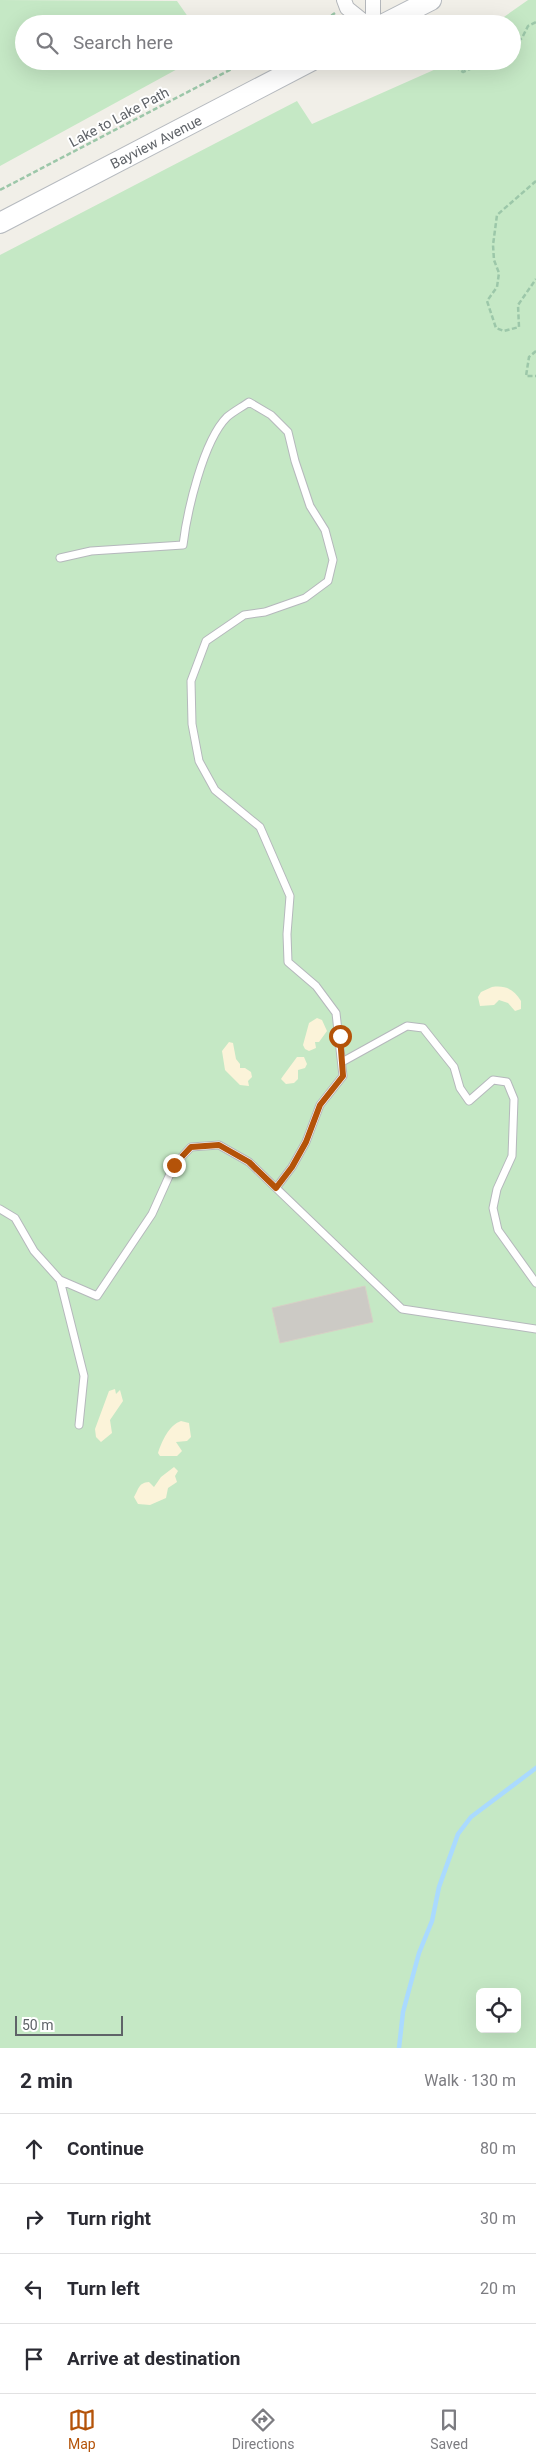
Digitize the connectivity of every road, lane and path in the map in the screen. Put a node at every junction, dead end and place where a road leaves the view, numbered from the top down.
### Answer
1 (344, 0) edge
2 (373, 0) edge
3 (431, 0) edge
4 (335, 13) dead end
5 (332, 15) edge
6 (356, 15) edge
7 (373, 15) edge
8 (402, 15) edge
9 (536, 22) edge
10 (521, 39) edge
11 (230, 70) edge
12 (295, 70) edge
13 (536, 181) edge
14 (0, 190) edge
15 (0, 223) edge
16 (536, 279) edge
17 (536, 351) edge
18 (536, 376) edge
19 (60, 558) dead end
20 (342, 1062) junction
21 (276, 1188) junction
22 (0, 1208) edge
23 (60, 1280) junction
24 (536, 1283) edge
25 (536, 1329) edge
26 (79, 1425) dead end

1 - 6 street
2 - 7 street
3 - 8 main road
4 - 5 path
9 - 10 path
11 - 14 path, Lake to Lake Path
12 - 15 main road, Bayview Avenue
13 - 16 path
17 - 18 path
19 - 20 lane
20 - 21 lane
20 - 24 lane
21 - 23 lane
21 - 25 lane
22 - 23 lane
23 - 26 lane

